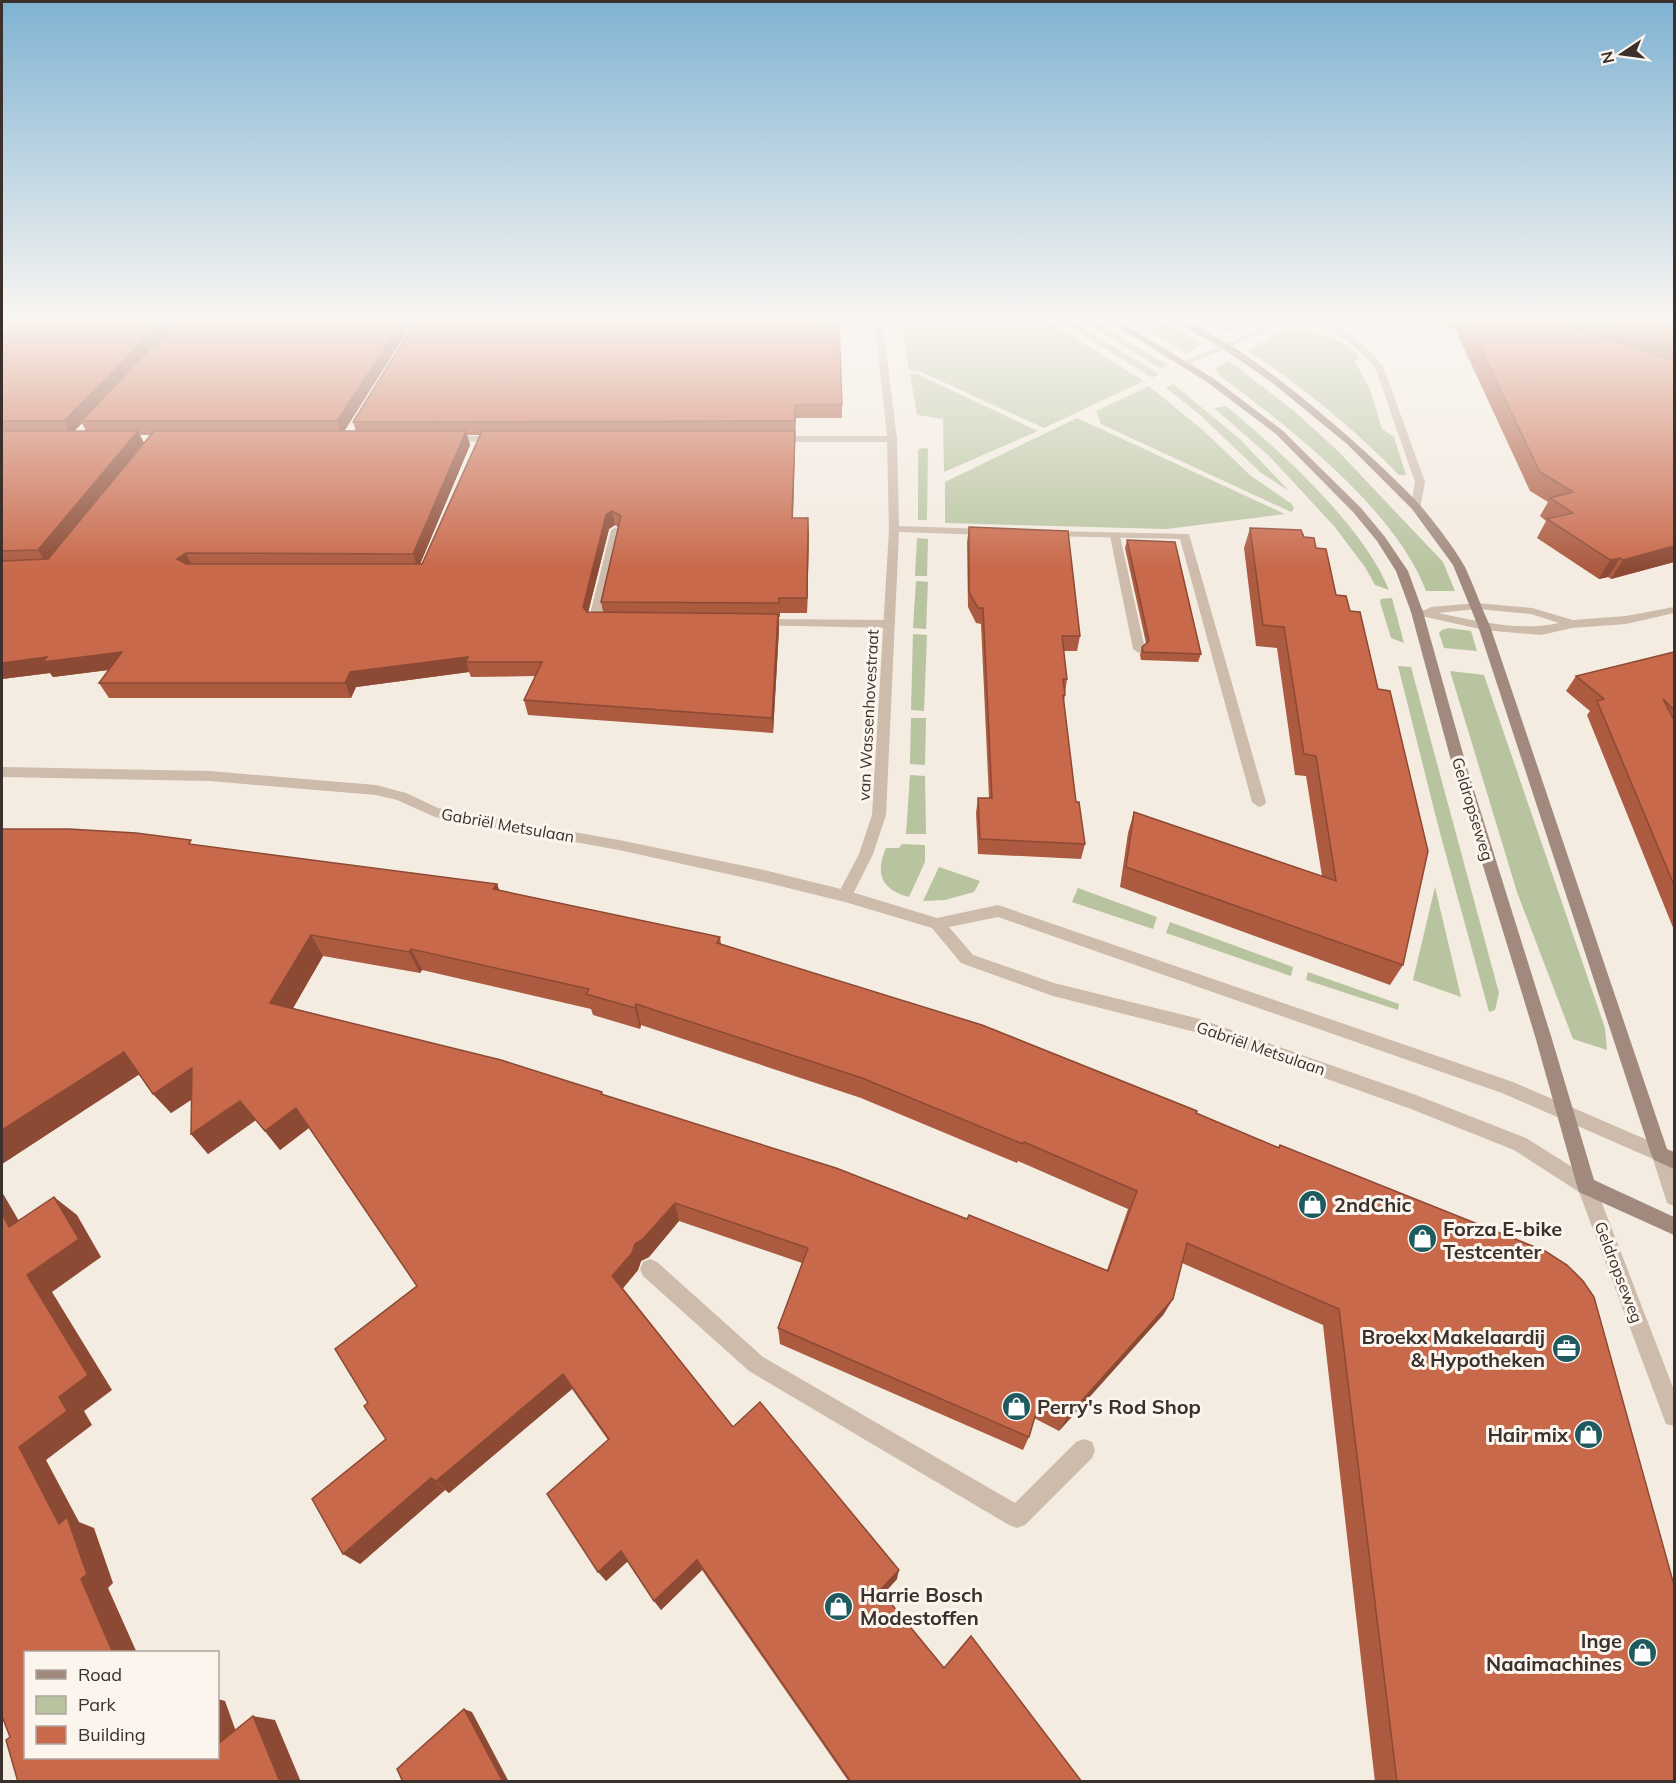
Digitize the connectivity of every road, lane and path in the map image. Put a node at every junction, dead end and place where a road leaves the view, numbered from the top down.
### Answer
1 (888, 402) edge
2 (1241, 402) edge
3 (1303, 402) edge
4 (1392, 402) edge
5 (435, 439) edge
6 (503, 439) edge
7 (760, 439) edge
8 (892, 439) junction
9 (1416, 507) junction
10 (894, 529) junction
11 (616, 530) edge
12 (995, 532) edge
13 (1043, 533) edge
14 (1115, 536) junction
15 (1476, 606) junction
16 (1674, 610) edge
17 (1417, 612) junction
18 (617, 622) edge
19 (741, 622) edge
20 (889, 624) junction
21 (1572, 624) junction
22 (1484, 626) junction
23 (1139, 649) dead end
24 (2, 772) edge
25 (1258, 802) dead end
26 (845, 896) junction
27 (937, 924) junction
28 (1566, 1114) junction
29 (1667, 1157) edge
30 (1586, 1185) junction
31 (1674, 1197) edge
32 (1674, 1226) edge
33 (650, 1269) dead end
34 (1674, 1416) edge
35 (1084, 1450) dead end

1 - 8 street, van Wassenhovestraat
2 - 17 main road, Geldropseweg
3 - 9 main road
4 - 9 street
5 - 6 street
7 - 8 street
8 - 10 street, van Wassenhovestraat
9 - 15 main road
10 - 12 street
10 - 20 street, van Wassenhovestraat
11 - 18 street
13 - 14 street
14 - 23 street
14 - 25 street
15 - 17 street
15 - 21 street
15 - 22 main road
16 - 21 street
17 - 22 street
17 - 28 main road, Geldropseweg
19 - 20 street
20 - 26 street, van Wassenhovestraat
21 - 22 street
22 - 29 main road
24 - 26 street, Gabriël Metsulaan
26 - 27 street, Gabriël Metsulaan
27 - 28 street, Gabriël Metsulaan
27 - 30 street, Gabriël Metsulaan
28 - 29 street, Gabriël Metsulaan
28 - 30 main road, Geldropseweg
29 - 31 street
30 - 32 main road
30 - 34 street, Geldropseweg
33 - 35 street

